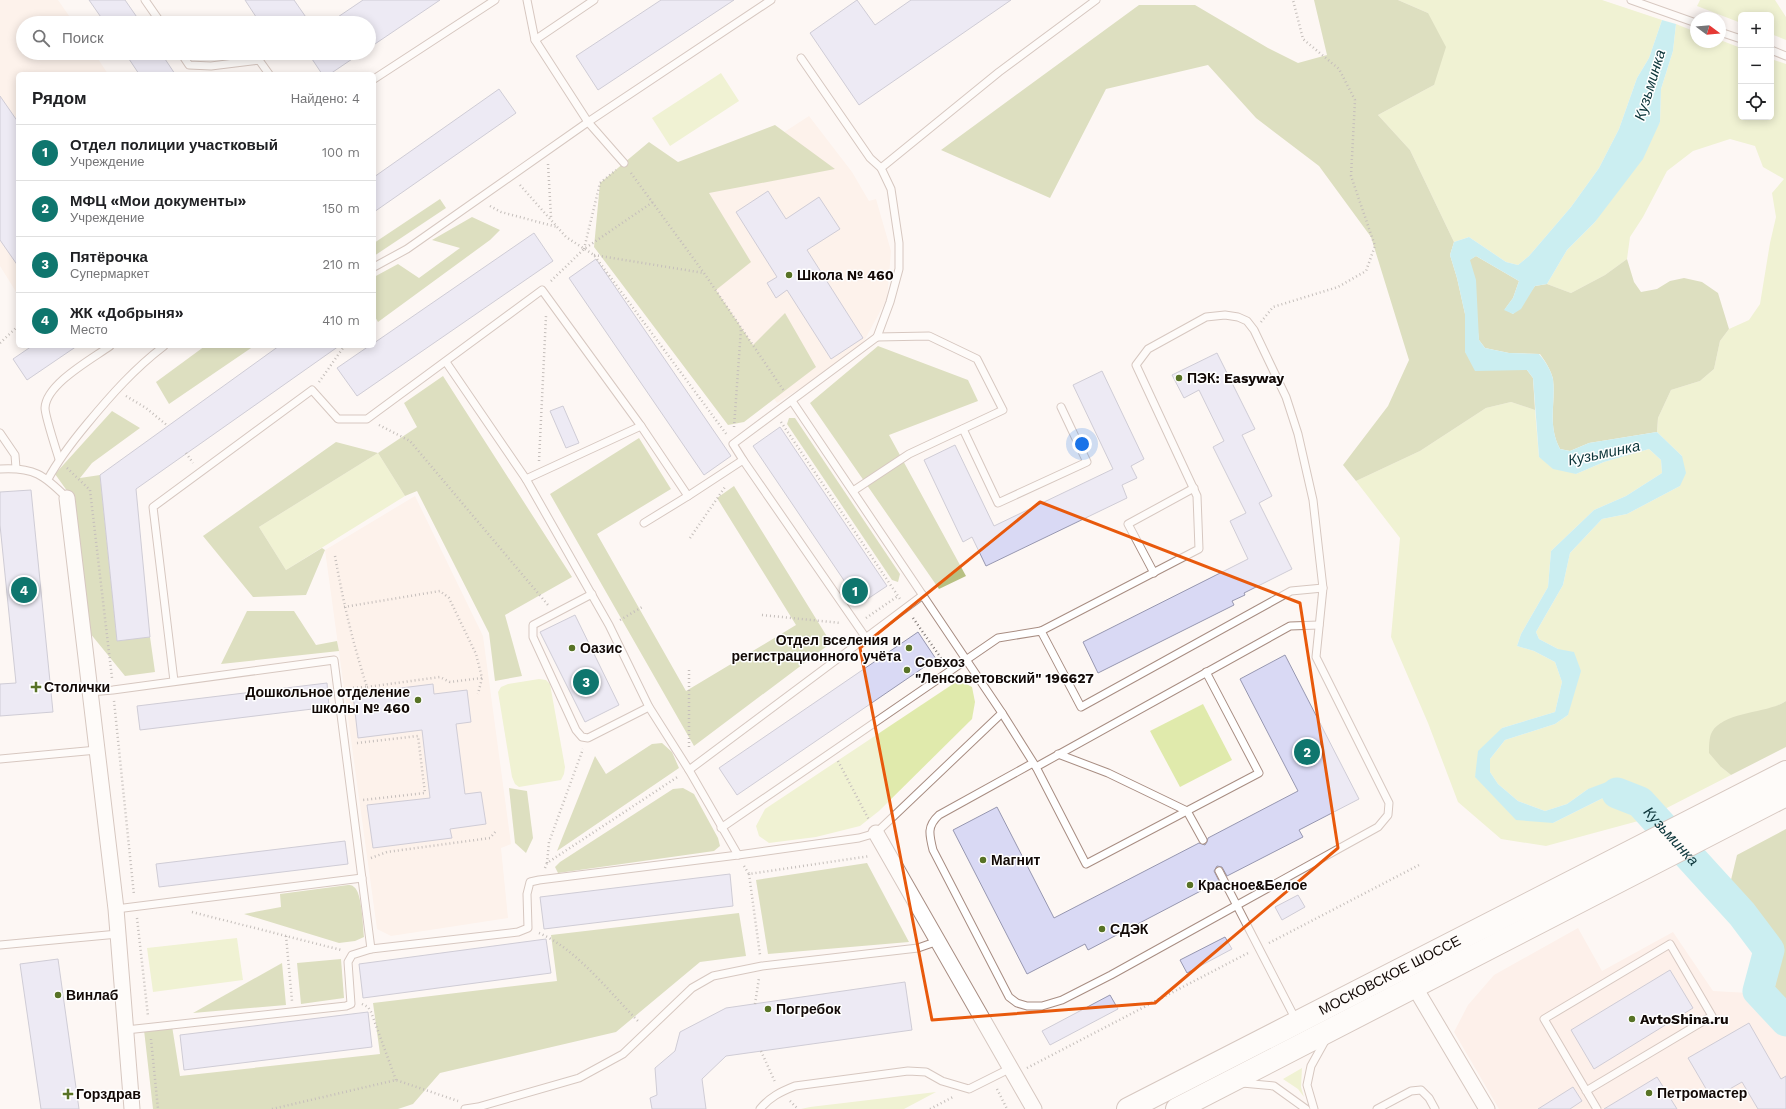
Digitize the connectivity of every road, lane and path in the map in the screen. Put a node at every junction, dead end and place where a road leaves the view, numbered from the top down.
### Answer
1 (145, 0) edge
2 (495, 0) edge
3 (527, 0) edge
4 (594, 0) edge
5 (771, 0) edge
6 (1096, 0) edge
7 (1293, 0) edge
8 (1631, 0) edge
9 (156, 16) edge
10 (1690, 20) edge
11 (1726, 34) edge
12 (1738, 38) edge
13 (535, 40) junction
14 (1774, 51) edge
15 (1786, 56) edge
16 (801, 58) dead end
17 (186, 60) edge
18 (259, 60) edge
19 (259, 60) edge
20 (268, 72) edge
21 (376, 78) edge
22 (588, 122) junction
23 (546, 152) junction
24 (624, 163) junction
25 (881, 168) junction
26 (511, 176) junction
27 (478, 199) junction
28 (652, 202) junction
29 (551, 218) junction
30 (558, 227) junction
31 (584, 249) junction
32 (594, 255) junction
33 (376, 266) edge
34 (704, 273) junction
35 (542, 290) junction
36 (548, 298) junction
37 (16, 328) edge
38 (741, 328) junction
39 (1254, 330) junction
40 (877, 337) junction
41 (0, 343) edge
42 (107, 348) edge
43 (161, 348) edge
44 (343, 348) edge
45 (446, 362) junction
46 (115, 390) junction
47 (312, 390) junction
48 (784, 392) dead end
49 (792, 401) junction
50 (1061, 407) dead end
51 (775, 413) junction
52 (367, 419) junction
53 (168, 426) dead end
54 (641, 426) junction
55 (963, 429) junction
56 (0, 433) edge
57 (733, 444) junction
58 (59, 459) junction
59 (743, 460) junction
60 (16, 468) junction
61 (0, 469) edge
62 (538, 473) junction
63 (48, 479) junction
64 (526, 479) junction
65 (725, 486) dead end
66 (1194, 488) junction
67 (853, 491) junction
68 (688, 496) junction
69 (67, 498) joint
70 (644, 523) dead end
71 (690, 538) dead end
72 (335, 556) dead end
73 (1154, 573) junction
74 (1323, 588) junction
75 (592, 594) junction
76 (923, 595) junction
77 (898, 596) junction
78 (644, 606) dead end
79 (344, 607) junction
80 (906, 608) junction
81 (555, 612) junction
82 (762, 615) dead end
83 (609, 625) junction
84 (857, 625) junction
85 (1319, 625) junction
86 (1041, 631) junction
87 (866, 638) junction
88 (967, 660) junction
89 (689, 667) dead end
90 (950, 671) junction
91 (1206, 672) junction
92 (482, 678) junction
93 (174, 681) junction
94 (367, 687) junction
95 (113, 690) junction
96 (90, 692) junction
97 (478, 694) dead end
98 (349, 695) dead end
99 (649, 707) junction
100 (1002, 714) junction
101 (355, 737) dead end
102 (588, 738) junction
103 (356, 743) junction
104 (358, 749) dead end
105 (98, 750) junction
106 (834, 752) junction
107 (1058, 754) junction
108 (0, 759) edge
109 (1034, 765) junction
110 (689, 770) junction
111 (1786, 772) edge
112 (1786, 795) edge
113 (363, 800) dead end
114 (1187, 811) junction
115 (1710, 822) junction
116 (721, 828) junction
117 (496, 831) dead end
118 (876, 833) junction
119 (1203, 840) dead end
120 (738, 855) junction
121 (870, 856) dead end
122 (371, 858) dead end
123 (548, 863) junction
124 (1419, 865) dead end
125 (1219, 871) dead end
126 (749, 874) junction
127 (362, 878) junction
128 (539, 880) junction
129 (1237, 905) junction
130 (136, 907) junction
131 (116, 909) junction
132 (189, 911) dead end
133 (528, 928) junction
134 (118, 934) junction
135 (286, 936) junction
136 (938, 940) junction
137 (0, 945) edge
138 (1259, 948) junction
139 (371, 949) junction
140 (352, 955) junction
141 (762, 966) junction
142 (1414, 986) junction
143 (352, 1004) junction
144 (755, 1004) dead end
145 (293, 1012) junction
146 (633, 1017) dead end
147 (1298, 1023) junction
148 (150, 1027) junction
149 (1332, 1028) junction
150 (126, 1030) junction
151 (761, 1051) dead end
152 (1012, 1071) junction
153 (991, 1078) junction
154 (396, 1080) junction
155 (1230, 1082) junction
156 (969, 1089) junction
157 (1586, 1090) junction
158 (779, 1092) junction
159 (478, 1107) junction
160 (132, 1109) edge
161 (158, 1109) edge
162 (272, 1109) edge
163 (465, 1109) edge
164 (760, 1109) edge
165 (930, 1109) edge
166 (1007, 1109) edge
167 (1034, 1109) edge
168 (1128, 1109) edge
169 (1177, 1109) edge
170 (1306, 1109) edge
171 (1314, 1109) edge
172 (1377, 1109) edge
173 (1435, 1109) edge
174 (1487, 1109) edge
175 (1597, 1109) edge

1 - 9 lane
2 - 21 lane
3 - 13 lane
4 - 13 lane
5 - 22 lane
6 - 25 lane
7 - 39 path
8 - 10 lane
11 - 12 lane
13 - 22 lane
14 - 15 lane
16 - 25 lane
17 - 18 lane
19 - 20 lane
22 - 23 lane
22 - 24 lane
23 - 26 lane
23 - 29 path
24 - 28 path
24 - 31 path
25 - 40 lane
26 - 27 lane
26 - 29 path
27 - 30 path
27 - 33 lane
28 - 31 path
28 - 34 path
29 - 30 path
30 - 31 path
31 - 32 path
31 - 35 path
32 - 34 path
32 - 57 path
34 - 38 path
35 - 36 lane
35 - 45 lane
36 - 54 lane
36 - 62 path
37 - 41 path
38 - 48 path
38 - 57 path
39 - 66 lane
39 - 74 lane
40 - 49 lane
40 - 55 lane
42 - 58 lane
43 - 46 lane
44 - 47 path
45 - 52 lane
45 - 64 lane
46 - 53 path
46 - 58 lane
47 - 52 lane
47 - 93 lane
49 - 51 lane
49 - 67 lane
50 - 55 lane
51 - 57 lane
51 - 77 path
52 - 81 path
54 - 62 lane
54 - 68 lane
55 - 67 lane
56 - 60 lane
57 - 59 lane
58 - 63 lane
58 - 95 path
59 - 68 lane
59 - 84 lane
60 - 61 lane
60 - 63 lane
62 - 64 lane
63 - 69 lane
64 - 75 lane
65 - 71 path
66 - 73 lane
66 - 73 lane
67 - 76 lane
68 - 70 lane
69 - 96 street
72 - 79 path
73 - 86 lane
74 - 85 lane
74 - 86 lane
75 - 81 lane
75 - 83 lane
76 - 80 lane
76 - 88 lane
77 - 80 path
77 - 84 path
78 - 83 path
79 - 92 path
79 - 94 path
80 - 87 lane
80 - 90 path
81 - 102 lane
82 - 84 path
83 - 99 lane
84 - 87 lane
85 - 91 lane
85 - 129 lane
86 - 88 lane
87 - 110 lane
88 - 90 lane
88 - 100 lane
89 - 110 path
90 - 106 lane
91 - 107 lane
91 - 114 lane
92 - 94 path
92 - 97 path
93 - 95 lane
93 - 127 lane
94 - 98 path
95 - 96 lane
95 - 130 path
96 - 105 street
99 - 102 lane
99 - 110 lane
100 - 109 lane
100 - 118 lane
101 - 103 path
102 - 123 path
103 - 104 path
103 - 113 path
105 - 108 lane
105 - 131 street
106 - 116 lane
106 - 118 path
107 - 109 lane
107 - 114 lane
109 - 114 lane
109 - 129 lane
110 - 116 lane
110 - 123 path
111 - 115 highway
112 - 115 highway
114 - 119 lane
115 - 142 highway, МОСКОВСКОЕ ШОССЕ
115 - 147 highway, МОСКОВСКОЕ ШОССЕ
116 - 120 lane
117 - 122 path
118 - 120 lane
118 - 136 street
120 - 126 path
120 - 128 lane
121 - 126 path
123 - 128 path
124 - 138 path
125 - 129 lane
126 - 141 path
127 - 130 lane
127 - 139 lane
128 - 133 lane
129 - 138 lane
130 - 131 lane
130 - 148 path
131 - 134 street
132 - 135 path
133 - 139 lane
133 - 146 path
134 - 137 lane
134 - 150 street
135 - 140 path
135 - 145 path
136 - 141 lane
136 - 152 street
138 - 147 lane
138 - 152 path
139 - 140 lane
140 - 143 lane
141 - 144 path
141 - 159 lane
142 - 149 highway, МОСКОВСКОЕ ШОССЕ
142 - 174 street
143 - 145 lane
143 - 154 path
145 - 148 lane
147 - 168 highway, МОСКОВСКОЕ ШОССЕ
148 - 150 lane
148 - 161 path
149 - 155 highway, МОСКОВСКОЕ ШОССЕ
149 - 171 lane
150 - 160 street
151 - 158 path
152 - 153 lane
152 - 167 street
153 - 156 lane
153 - 166 path
154 - 159 path
154 - 162 path
155 - 169 highway, МОСКОВСКОЕ ШОССЕ
155 - 170 lane
156 - 158 lane
156 - 165 path
157 - 157 lane
157 - 175 lane
158 - 164 lane
159 - 163 lane
172 - 173 lane

